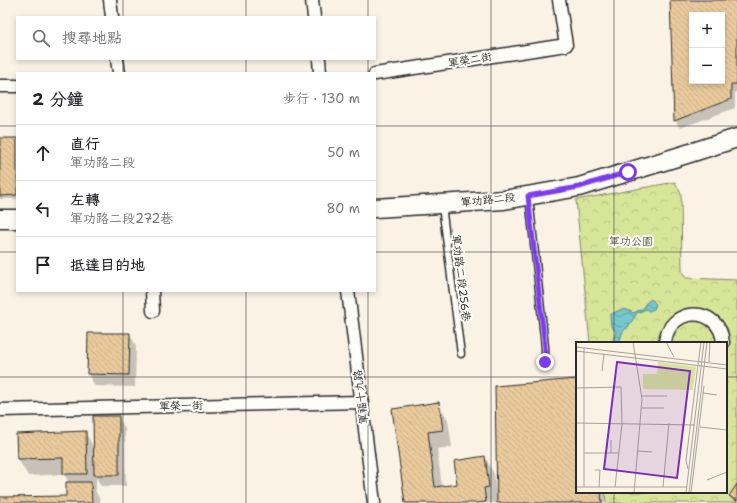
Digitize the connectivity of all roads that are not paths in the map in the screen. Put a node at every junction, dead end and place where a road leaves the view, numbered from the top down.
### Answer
1 (110, 0) edge
2 (312, 0) edge
3 (559, 0) edge
4 (112, 16) edge
5 (314, 16) edge
6 (117, 60) edge
7 (319, 60) edge
8 (119, 72) edge
9 (320, 72) edge
10 (376, 74) edge
11 (0, 86) edge
12 (16, 86) edge
13 (737, 138) edge
14 (528, 196) junction
15 (441, 204) junction
16 (376, 208) edge
17 (0, 219) edge
18 (16, 219) edge
19 (152, 292) edge
20 (348, 292) edge
21 (153, 311) dead end
22 (665, 342) edge
23 (723, 342) edge
24 (461, 354) dead end
25 (545, 362) dead end
26 (362, 402) junction
27 (0, 410) edge
28 (374, 503) edge

1 - 4 street
2 - 5 street
3 - 10 street, 軍榮二街
6 - 8 street
7 - 9 street
11 - 12 street
13 - 14 main road, 軍功路二段
14 - 15 main road, 軍功路二段
14 - 25 lane
15 - 16 main road, 軍功路二段
15 - 24 lane, 軍功路二段256巷
17 - 18 main road
19 - 21 street
20 - 26 street, 軍福十九路
22 - 23 street
26 - 27 street, 軍榮一街
26 - 28 street, 軍福十九路

